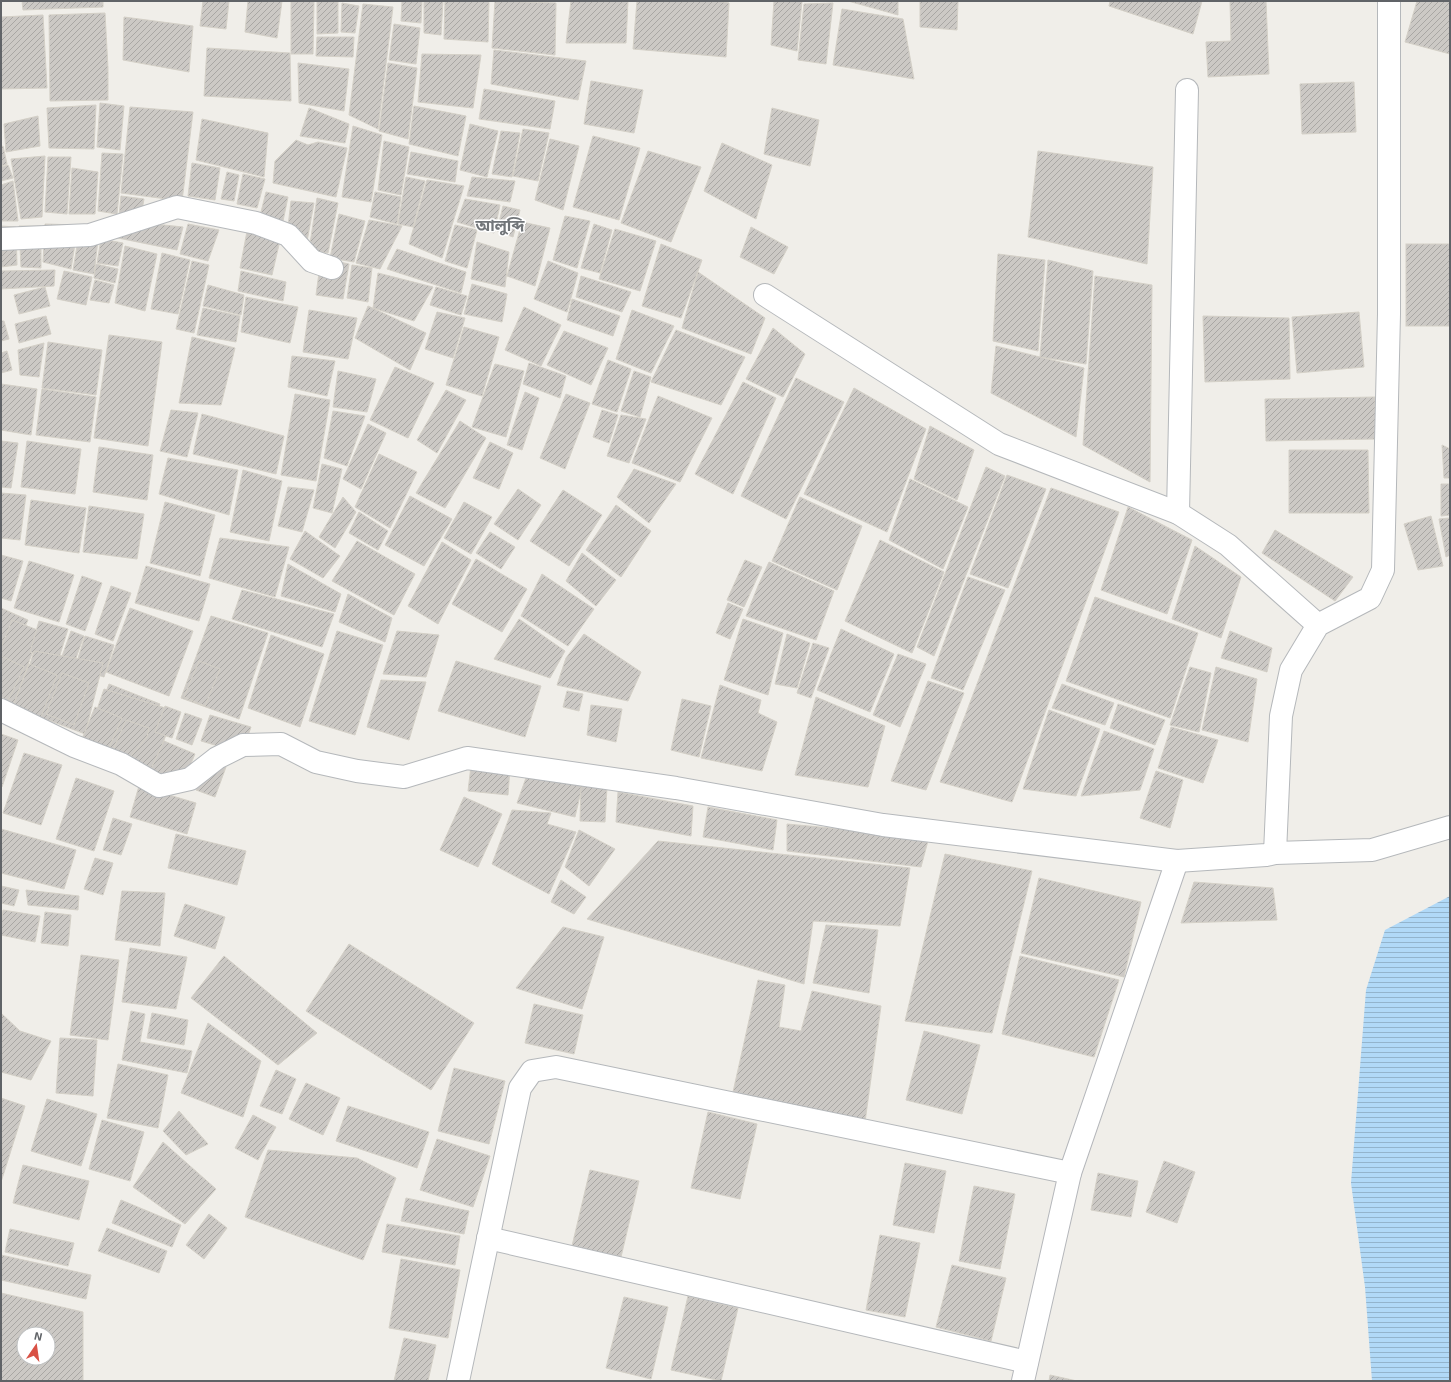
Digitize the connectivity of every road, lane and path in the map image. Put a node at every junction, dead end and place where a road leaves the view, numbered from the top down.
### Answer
1 (1389, 1) edge
2 (1187, 90) dead end
3 (1, 239) edge
4 (332, 268) dead end
5 (765, 295) dead end
6 (1178, 513) junction
7 (1318, 625) junction
8 (1, 710) edge
9 (1450, 827) edge
10 (1275, 853) junction
11 (1177, 861) junction
12 (1070, 1173) junction
13 (488, 1238) junction
14 (1025, 1371) edge
15 (458, 1381) edge

1 - 7 street
2 - 6 street
3 - 4 street
5 - 6 street
6 - 7 street
7 - 10 street
8 - 11 street
9 - 10 street
10 - 11 street
11 - 12 street
12 - 13 street
12 - 14 street
13 - 14 street
13 - 15 street

